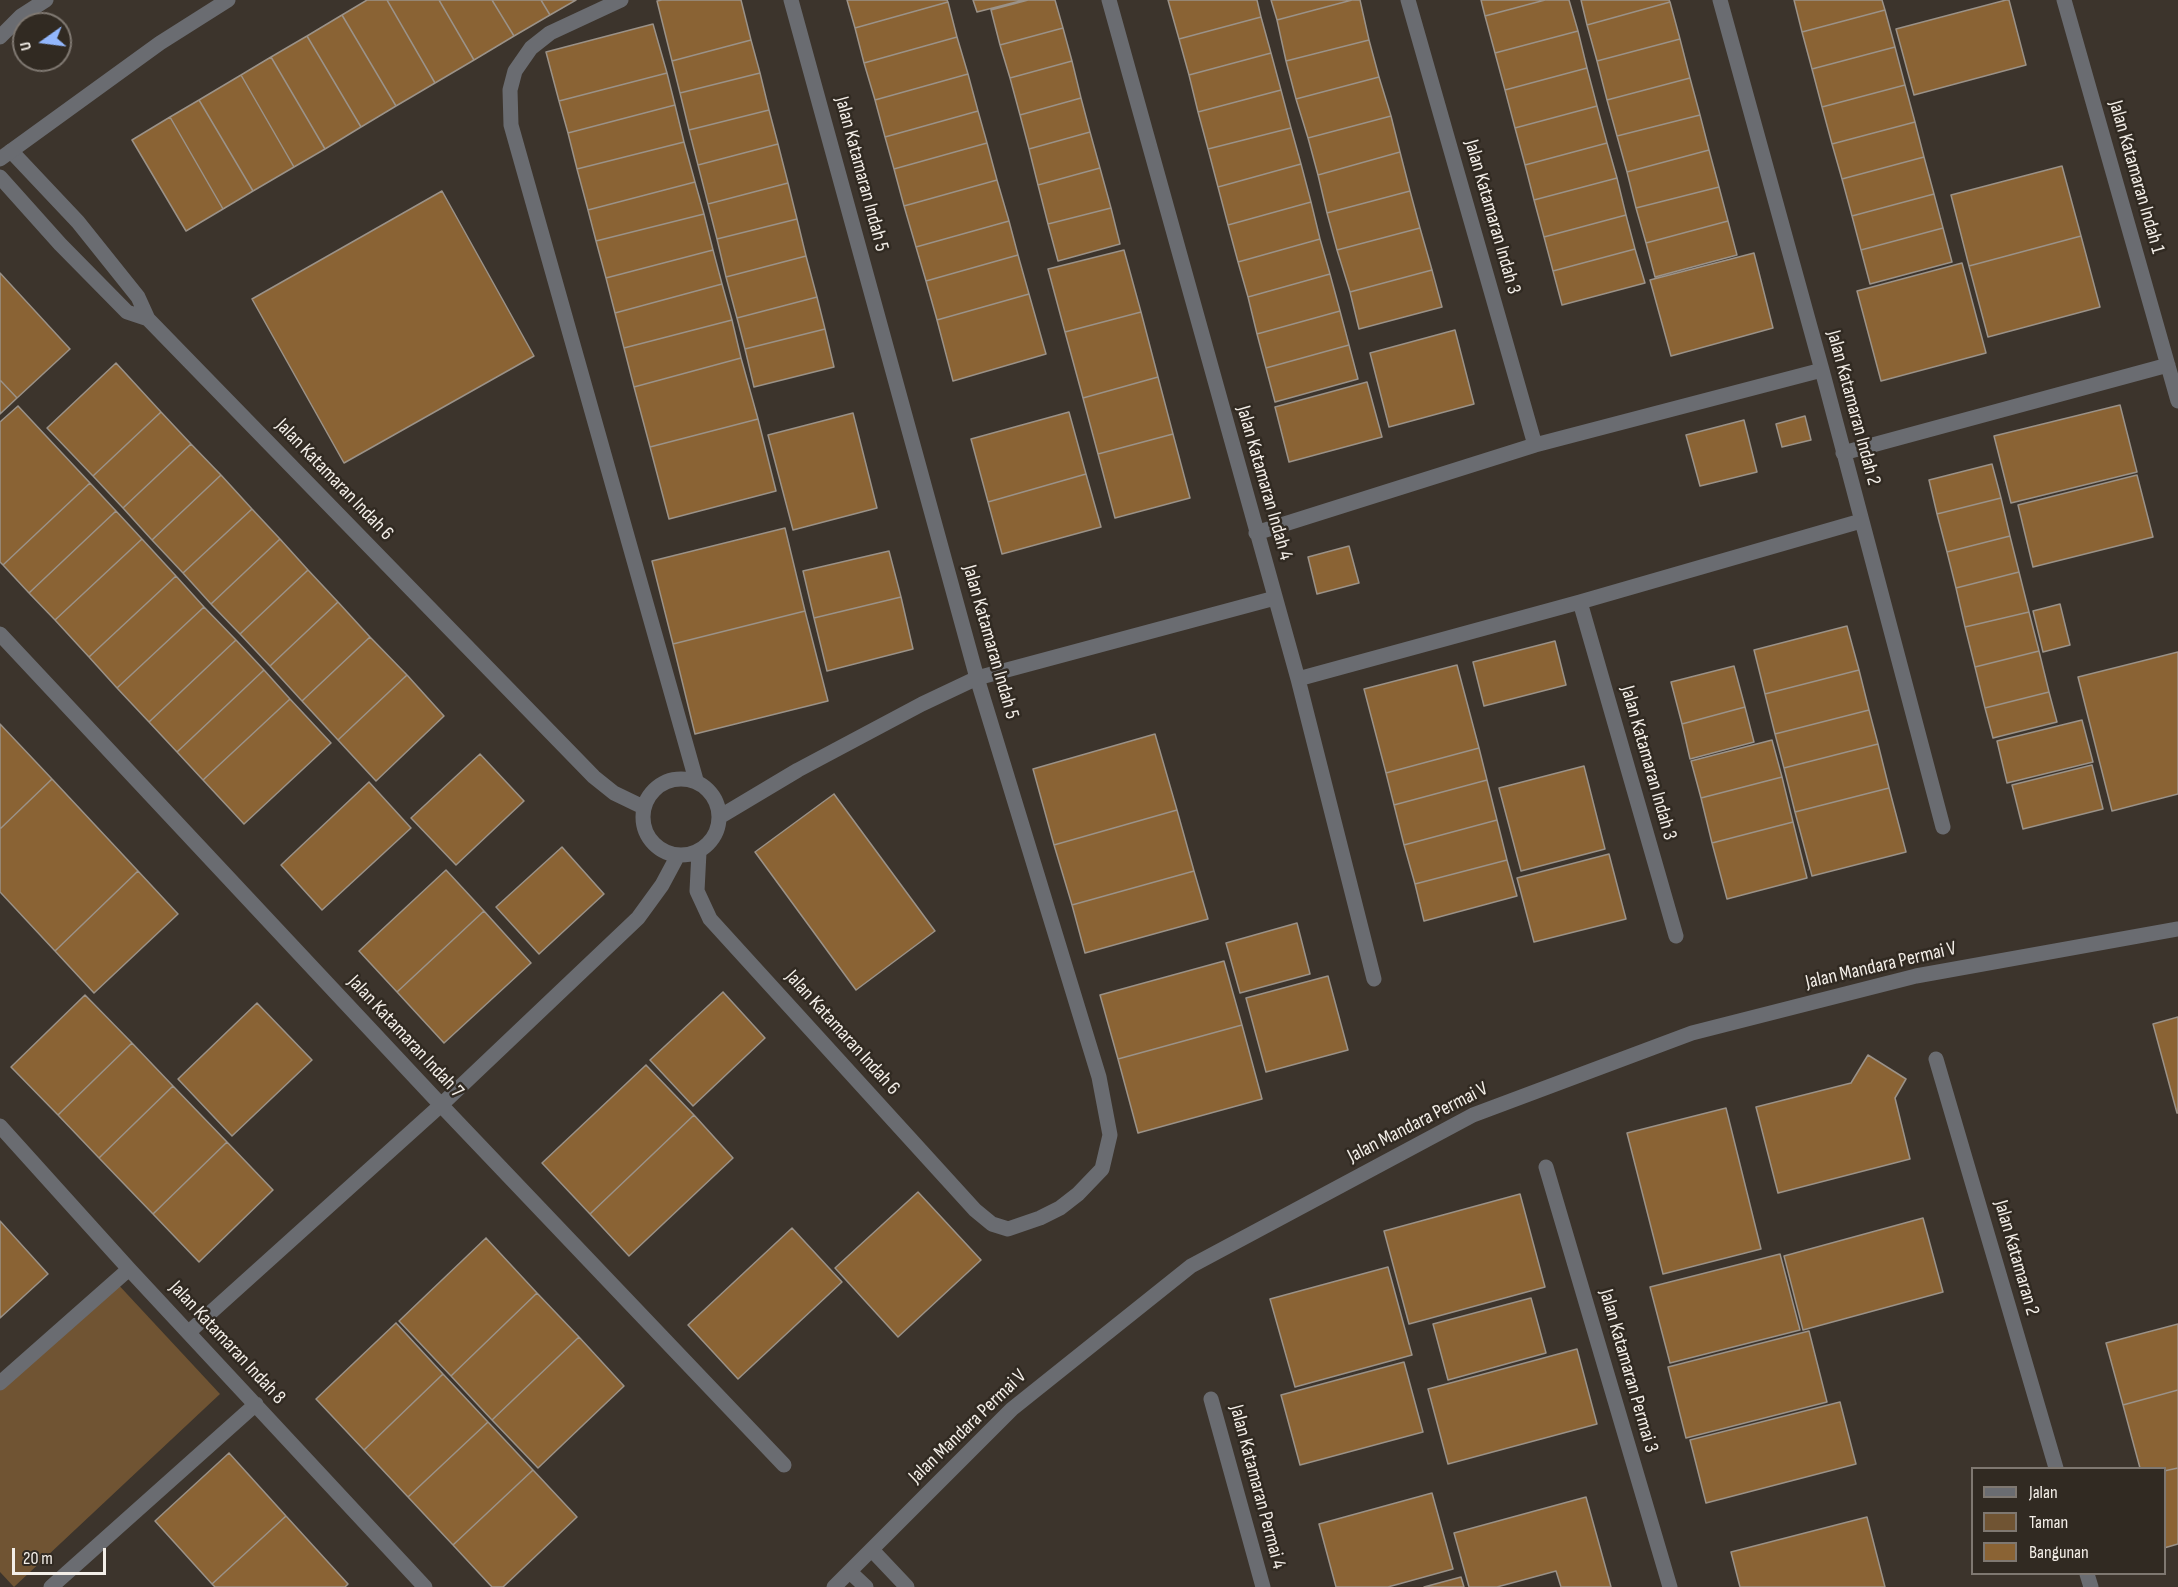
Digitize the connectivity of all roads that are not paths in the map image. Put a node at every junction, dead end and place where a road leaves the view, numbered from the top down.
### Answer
1 (46, 0) edge
2 (228, 0) edge
3 (621, 0) edge
4 (792, 0) edge
5 (1109, 0) edge
6 (1408, 0) edge
7 (1719, 0) edge
8 (2064, 0) edge
9 (0, 37) edge
10 (6, 155) edge
11 (0, 177) edge
12 (148, 319) junction
13 (2168, 365) junction
14 (1822, 370) junction
15 (2178, 401) edge
16 (1535, 445) junction
17 (1843, 453) junction
18 (1861, 521) junction
19 (1256, 533) junction
20 (1275, 598) junction
21 (1580, 602) junction
22 (0, 634) edge
23 (977, 678) junction
24 (1298, 679) junction
25 (696, 780) junction
26 (643, 807) junction
27 (721, 816) junction
28 (1943, 827) dead end
29 (699, 852) junction
30 (677, 857) junction
31 (2178, 929) edge
32 (1676, 936) dead end
33 (1374, 979) dead end
34 (1936, 1059) dead end
35 (441, 1105) junction
36 (0, 1126) edge
37 (1546, 1167) dead end
38 (992, 1224) joint
39 (129, 1269) junction
40 (189, 1332) junction
41 (0, 1383) edge
42 (1211, 1399) dead end
43 (256, 1404) junction
44 (784, 1465) dead end
45 (2056, 1467) edge
46 (872, 1550) junction
47 (850, 1572) junction
48 (51, 1587) edge
49 (425, 1587) edge
50 (834, 1587) edge
51 (866, 1587) edge
52 (908, 1587) edge
53 (1263, 1587) edge
54 (1670, 1587) edge

1 - 9 street
2 - 10 street
3 - 25 street
4 - 23 street, Jalan Katamaran Indah 5
5 - 19 street, Jalan Katamaran Indah 4
6 - 16 street, Jalan Katamaran Indah 3
7 - 14 street, Jalan Katamaran Indah 2
8 - 13 street, Jalan Katamaran Indah 1
10 - 12 street
11 - 12 street, Jalan Katamaran Indah 6
12 - 26 street, Jalan Katamaran Indah 6
13 - 15 street, Jalan Katamaran Indah 1
13 - 17 street
14 - 16 street
14 - 17 street, Jalan Katamaran Indah 2
16 - 19 street
17 - 18 street, Jalan Katamaran Indah 2
18 - 21 street
18 - 28 street, Jalan Katamaran Indah 2
19 - 20 street, Jalan Katamaran Indah 4
20 - 23 street
20 - 24 street, Jalan Katamaran Indah 4
21 - 24 street
21 - 32 street, Jalan Katamaran Indah 3
22 - 35 street, Jalan Katamaran Indah 7
23 - 27 street
23 - 38 street, Jalan Katamaran Indah 5
24 - 33 street, Jalan Katamaran Indah 4
25 - 26 street
25 - 27 street
26 - 30 street
27 - 29 street
29 - 30 street
29 - 38 street, Jalan Katamaran Indah 6
30 - 35 street
31 - 46 street, Jalan Mandara Permai V
34 - 45 street, Jalan Katamaran 2
35 - 40 street
35 - 44 street, Jalan Katamaran Indah 7
36 - 39 street, Jalan Katamaran Indah 8
37 - 54 street, Jalan Katamaran Permai 3
39 - 40 street, Jalan Katamaran Indah 8
39 - 41 street
40 - 43 street, Jalan Katamaran Indah 8
42 - 53 street, Jalan Katamaran Permai 4
43 - 48 street
43 - 49 street, Jalan Katamaran Indah 8
46 - 47 street, Jalan Mandara Permai V
46 - 52 street
47 - 50 street, Jalan Mandara Permai V
47 - 51 street

